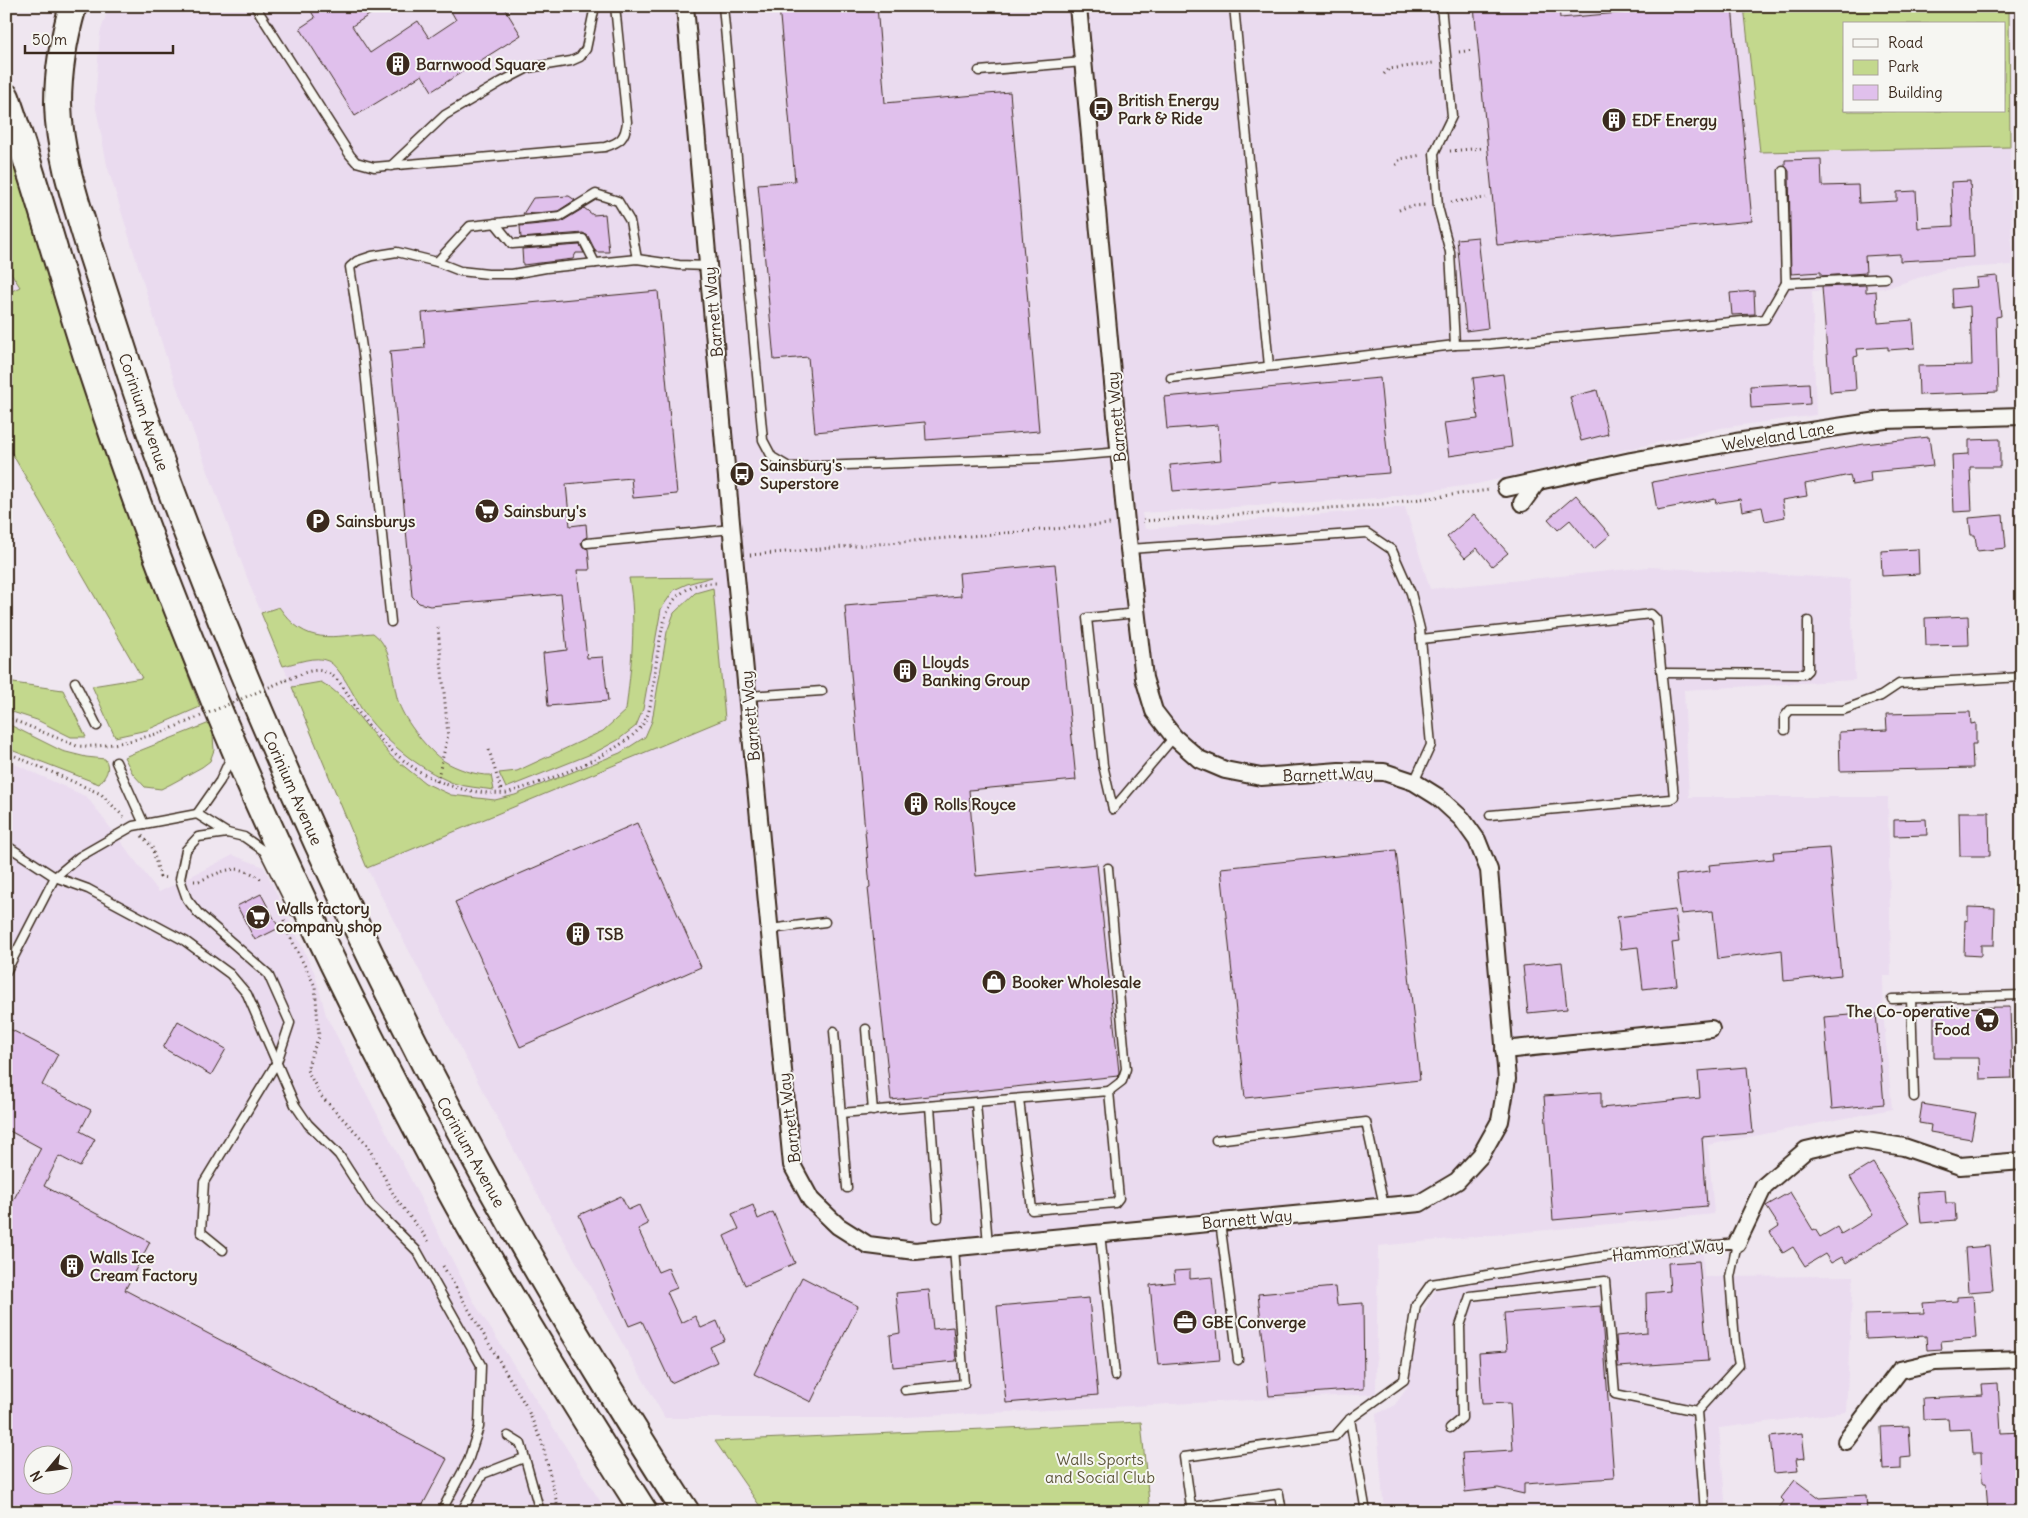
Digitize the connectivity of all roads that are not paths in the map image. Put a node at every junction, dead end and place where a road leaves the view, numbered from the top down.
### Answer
1 (73, 6) edge
2 (255, 6) edge
3 (595, 6) edge
4 (616, 6) edge
5 (685, 6) edge
6 (722, 6) edge
7 (1078, 6) edge
8 (1234, 6) edge
9 (1441, 6) edge
10 (1083, 62) junction
11 (979, 71) dead end
12 (6, 97) edge
13 (391, 166) junction
14 (1783, 170) dead end
15 (495, 223) junction
16 (637, 260) junction
17 (437, 262) junction
18 (595, 264) junction
19 (708, 266) junction
20 (1885, 278) dead end
21 (1786, 283) junction
22 (1455, 345) junction
23 (1269, 366) junction
24 (1171, 378) dead end
25 (2022, 416) edge
26 (1120, 452) junction
27 (1537, 482) junction
28 (1506, 488) road end
29 (1522, 503) dead end
30 (732, 528) junction
31 (588, 543) dead end
32 (1129, 549) junction
33 (1136, 613) junction
34 (1808, 621) dead end
35 (390, 622) dead end
36 (1421, 639) junction
37 (1662, 673) junction
38 (2022, 677) edge
39 (75, 682) dead end
40 (822, 691) dead end
41 (748, 696) junction
42 (225, 724) junction
43 (97, 726) dead end
44 (1785, 730) dead end
45 (1174, 737) junction
46 (116, 762) dead end
47 (1414, 782) junction
48 (197, 814) junction
49 (1490, 815) dead end
50 (144, 824) junction
51 (227, 833) junction
52 (6, 845) edge
53 (1108, 868) dead end
54 (55, 877) junction
55 (299, 922) dead end
56 (825, 922) dead end
57 (770, 929) junction
58 (6, 972) edge
59 (2022, 995) edge
60 (1911, 998) junction
61 (1892, 999) dead end
62 (350, 1019) dead end
63 (866, 1029) dead end
64 (1711, 1029) dead end
65 (834, 1031) dead end
66 (374, 1044) junction
67 (1504, 1050) junction
68 (277, 1062) junction
69 (1109, 1091) junction
70 (1914, 1097) dead end
71 (1018, 1099) junction
72 (976, 1103) junction
73 (930, 1106) junction
74 (873, 1111) junction
75 (840, 1113) junction
76 (1216, 1140) dead end
77 (2022, 1161) edge
78 (847, 1188) dead end
79 (1384, 1206) junction
80 (938, 1218) dead end
81 (1220, 1222) junction
82 (1100, 1233) junction
83 (1737, 1243) junction
84 (988, 1244) junction
85 (954, 1247) junction
86 (224, 1250) dead end
87 (1238, 1360) dead end
88 (2022, 1360) edge
89 (1115, 1376) dead end
90 (905, 1390) dead end
91 (1697, 1410) junction
92 (1350, 1420) junction
93 (1450, 1428) dead end
94 (508, 1436) dead end
95 (1846, 1441) dead end
96 (524, 1458) junction
97 (441, 1512) edge
98 (461, 1512) edge
99 (540, 1512) edge
100 (644, 1512) edge
101 (686, 1512) edge
102 (1282, 1512) edge
103 (1366, 1512) edge
104 (1705, 1512) edge

1 - 101 highway, Corinium Avenue
2 - 13 lane
3 - 13 lane
4 - 13 lane
5 - 19 street, Barnett Way
6 - 26 lane
7 - 10 street, Barnett Way
8 - 23 lane
9 - 22 lane
10 - 11 lane
10 - 26 street, Barnett Way
12 - 42 highway
14 - 21 lane
15 - 16 lane
15 - 17 lane
15 - 18 lane
16 - 18 lane
16 - 19 lane
17 - 18 lane
17 - 35 lane
19 - 30 street, Barnett Way
20 - 21 lane
21 - 22 lane
22 - 23 lane
23 - 24 lane
25 - 27 street, Welveland Lane
26 - 32 street, Barnett Way
27 - 28 street, Welveland Lane
27 - 29 street
30 - 31 lane
30 - 41 street, Barnett Way
32 - 33 street, Barnett Way
32 - 36 lane
33 - 45 street, Barnett Way
33 - 45 lane
34 - 37 lane
36 - 37 lane
36 - 47 lane
37 - 49 lane
38 - 44 lane
39 - 43 lane
40 - 41 lane
41 - 57 street, Barnett Way
42 - 48 lane
42 - 66 highway
45 - 47 street, Barnett Way
46 - 50 lane
47 - 67 street, Barnett Way
48 - 50 lane
48 - 51 lane
50 - 54 lane
51 - 55 lane
51 - 68 lane
52 - 54 lane
53 - 69 lane
54 - 58 lane
54 - 68 lane
56 - 57 lane
57 - 85 street, Barnett Way
59 - 60 lane
60 - 61 lane
60 - 70 lane
62 - 66 lane
63 - 74 lane
64 - 67 street
65 - 75 lane
66 - 100 highway
67 - 79 street, Barnett Way
68 - 86 lane
68 - 97 lane
69 - 71 lane
69 - 71 lane
71 - 72 lane
72 - 73 lane
72 - 84 lane
73 - 74 lane
73 - 80 lane
74 - 75 lane
75 - 78 lane
76 - 79 lane
77 - 83 street, Hammond Way
79 - 81 street, Barnett Way
81 - 82 street, Barnett Way
81 - 87 lane
82 - 84 street, Barnett Way
82 - 89 lane
83 - 91 lane
83 - 92 lane, Hammond Way
84 - 85 street, Barnett Way
85 - 90 lane
88 - 95 street
91 - 93 lane
91 - 104 lane
92 - 102 lane, Hammond Way
92 - 103 lane
94 - 96 lane
96 - 98 lane
96 - 99 lane

